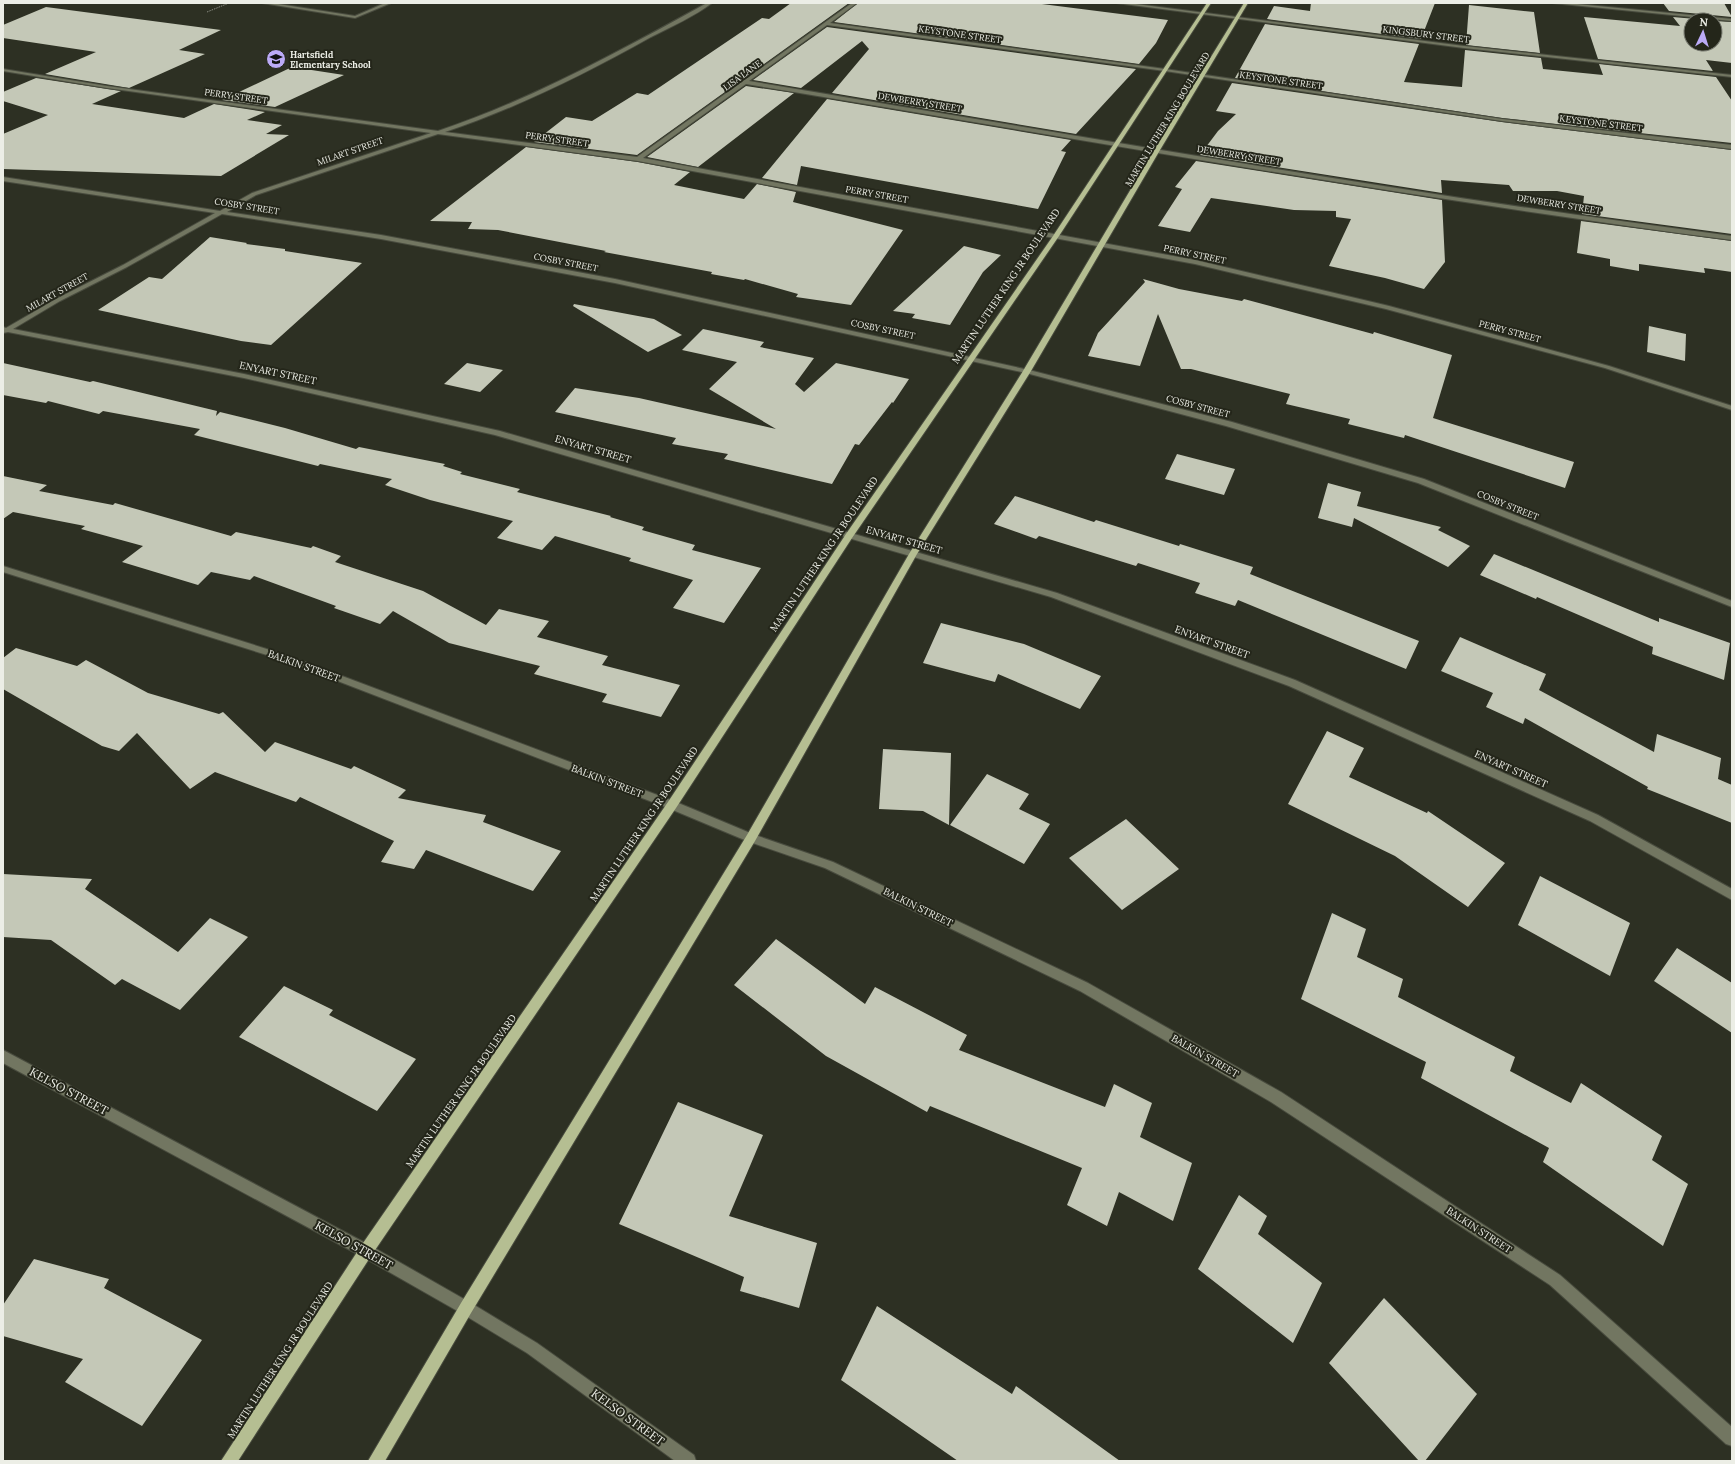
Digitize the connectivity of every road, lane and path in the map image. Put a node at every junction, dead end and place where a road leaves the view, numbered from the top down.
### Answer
1 (229, 3) edge
2 (264, 3) edge
3 (389, 3) edge
4 (710, 3) edge
5 (855, 3) edge
6 (1118, 3) edge
7 (1209, 3) edge
8 (1246, 3) edge
9 (1554, 3) edge
10 (206, 12) dead end
11 (1202, 14) junction
12 (1237, 19) junction
13 (1732, 20) edge
14 (827, 24) junction
15 (3, 70) edge
16 (1165, 70) junction
17 (1202, 76) junction
18 (1732, 76) edge
19 (745, 82) junction
20 (437, 131) junction
21 (1115, 143) junction
22 (1732, 147) edge
23 (1157, 150) junction
24 (638, 159) junction
25 (3, 179) edge
26 (222, 212) junction
27 (1056, 236) junction
28 (1732, 238) edge
29 (1102, 245) junction
30 (5, 330) edge
31 (971, 358) junction
32 (1027, 371) junction
33 (1732, 408) edge
34 (850, 536) junction
35 (913, 554) junction
36 (3, 569) edge
37 (1732, 604) edge
38 (672, 805) junction
39 (751, 838) junction
40 (1732, 896) edge
41 (3, 1056) edge
42 (366, 1251) junction
43 (466, 1308) junction
44 (1732, 1438) edge
45 (229, 1461) edge
46 (376, 1461) edge
47 (688, 1461) edge

1 - 10 path
2 - 3 street
4 - 20 street, MILART STREET
5 - 14 street, LISA LANE
6 - 11 street, KINGSBURY STREET
7 - 11 main road
8 - 12 main road, MARTIN LUTHER KING BOULEVARD
9 - 13 street
11 - 12 street, KINGSBURY STREET
11 - 16 main road
12 - 17 main road, MARTIN LUTHER KING BOULEVARD
12 - 18 street, KINGSBURY STREET
14 - 16 street, KEYSTONE STREET
14 - 19 street, LISA LANE
15 - 20 street, PERRY STREET
16 - 17 street, KEYSTONE STREET
16 - 21 main road
17 - 22 street, KEYSTONE STREET
17 - 23 main road, MARTIN LUTHER KING BOULEVARD
19 - 21 street, DEWBERRY STREET
19 - 24 street, LISA LANE
20 - 24 street, PERRY STREET
20 - 26 street, MILART STREET
21 - 23 street, DEWBERRY STREET
21 - 27 main road, MARTIN LUTHER KING JR BOULEVARD
23 - 28 street, DEWBERRY STREET
23 - 29 main road, MARTIN LUTHER KING BOULEVARD
24 - 27 street, PERRY STREET
25 - 26 street, COSBY STREET
26 - 30 street, MILART STREET
26 - 31 street, COSBY STREET
27 - 29 street, PERRY STREET
27 - 31 main road, MARTIN LUTHER KING JR BOULEVARD
29 - 32 main road
29 - 33 street, PERRY STREET
30 - 34 street, ENYART STREET
31 - 32 street, COSBY STREET
31 - 34 main road, MARTIN LUTHER KING JR BOULEVARD
32 - 35 main road
32 - 37 street, COSBY STREET
34 - 35 street, ENYART STREET
34 - 38 main road, MARTIN LUTHER KING JR BOULEVARD
35 - 39 main road
35 - 40 street, ENYART STREET
36 - 38 street, BALKIN STREET
38 - 39 street, BALKIN STREET
38 - 42 main road, MARTIN LUTHER KING JR BOULEVARD
39 - 43 main road
39 - 44 street, BALKIN STREET
41 - 42 street, KELSO STREET
42 - 43 street, KELSO STREET
42 - 45 main road, MARTIN LUTHER KING JR BOULEVARD
43 - 46 main road
43 - 47 street, KELSO STREET

